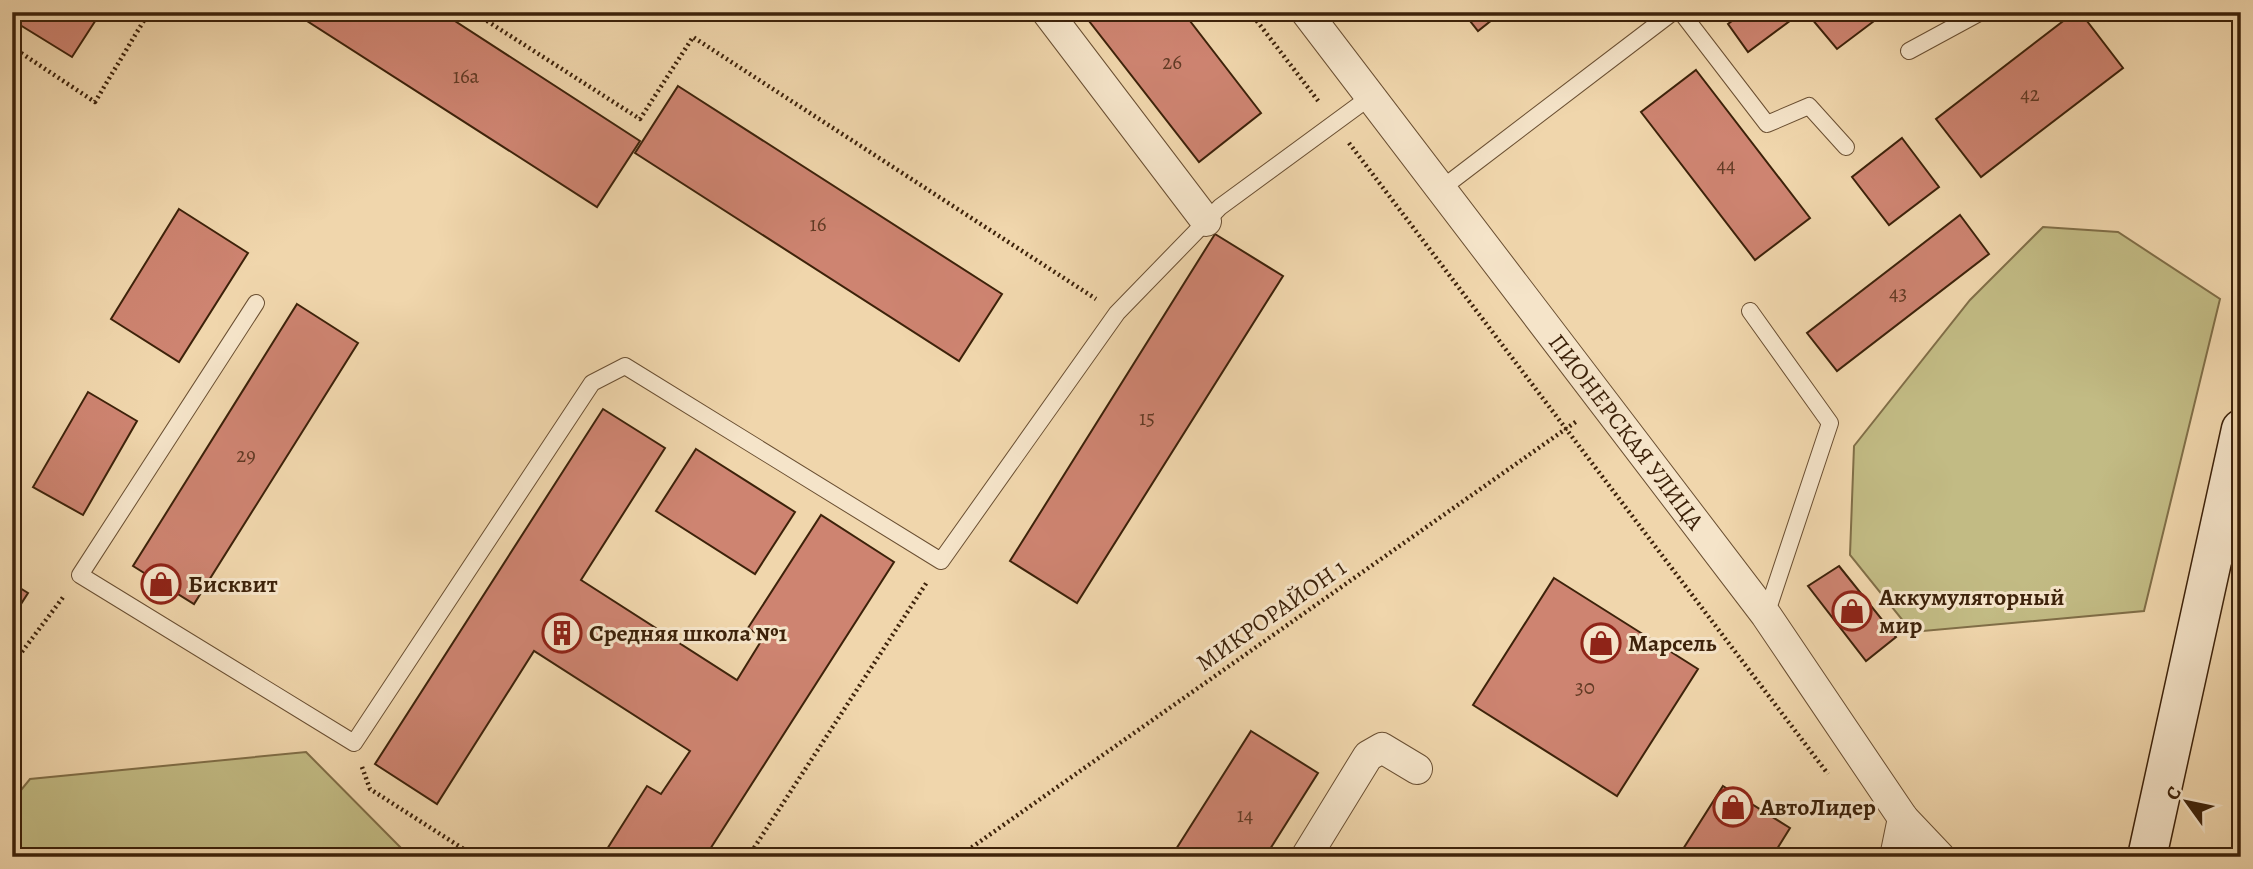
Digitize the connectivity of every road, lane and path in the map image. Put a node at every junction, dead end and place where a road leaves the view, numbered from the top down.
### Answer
1 (149, 12) edge
2 (473, 12) edge
3 (1046, 12) edge
4 (1250, 12) edge
5 (1306, 12) edge
6 (1672, 12) edge
7 (1681, 12) edge
8 (1981, 12) edge
9 (12, 47) edge
10 (1909, 51) dead end
11 (1370, 97) junction
12 (1335, 123) junction
13 (1846, 147) dead end
14 (1441, 189) junction
15 (1206, 221) junction
16 (256, 303) dead end
17 (1749, 311) dead end
18 (1117, 313) junction
19 (1603, 402) junction
20 (1566, 429) junction
21 (2241, 429) edge
22 (2227, 555) edge
23 (941, 561) junction
24 (80, 575) junction
25 (1766, 615) junction
26 (12, 665) edge
27 (354, 743) junction
28 (1417, 769) dead end
29 (1834, 782) dead end
30 (1903, 818) junction
31 (476, 857) edge
32 (748, 857) edge
33 (958, 857) edge
34 (1306, 857) edge
35 (1895, 857) edge
36 (1940, 857) edge
37 (2147, 857) edge

1 - 9 path
2 - 18 path
3 - 15 street
4 - 12 path
5 - 11 street, ПИОНЕРСКАЯ УЛИЦА
6 - 14 lane
7 - 13 lane
8 - 10 lane
11 - 12 lane
11 - 14 street, ПИОНЕРСКАЯ УЛИЦА
12 - 15 lane
12 - 20 path
14 - 19 street, ПИОНЕРСКАЯ УЛИЦА
15 - 18 lane
16 - 24 lane
17 - 25 lane
18 - 23 lane
19 - 20 path, МИКРОРАЙОН 1
19 - 25 street, ПИОНЕРСКАЯ УЛИЦА
20 - 29 path
20 - 33 path, МИКРОРАЙОН 1
21 - 22 street
22 - 37 street
23 - 27 lane
23 - 32 path
24 - 26 path
24 - 27 lane
25 - 30 street, ПИОНЕРСКАЯ УЛИЦА
27 - 31 path
28 - 34 street
30 - 35 street
30 - 36 street, ПИОНЕРСКАЯ УЛИЦА

